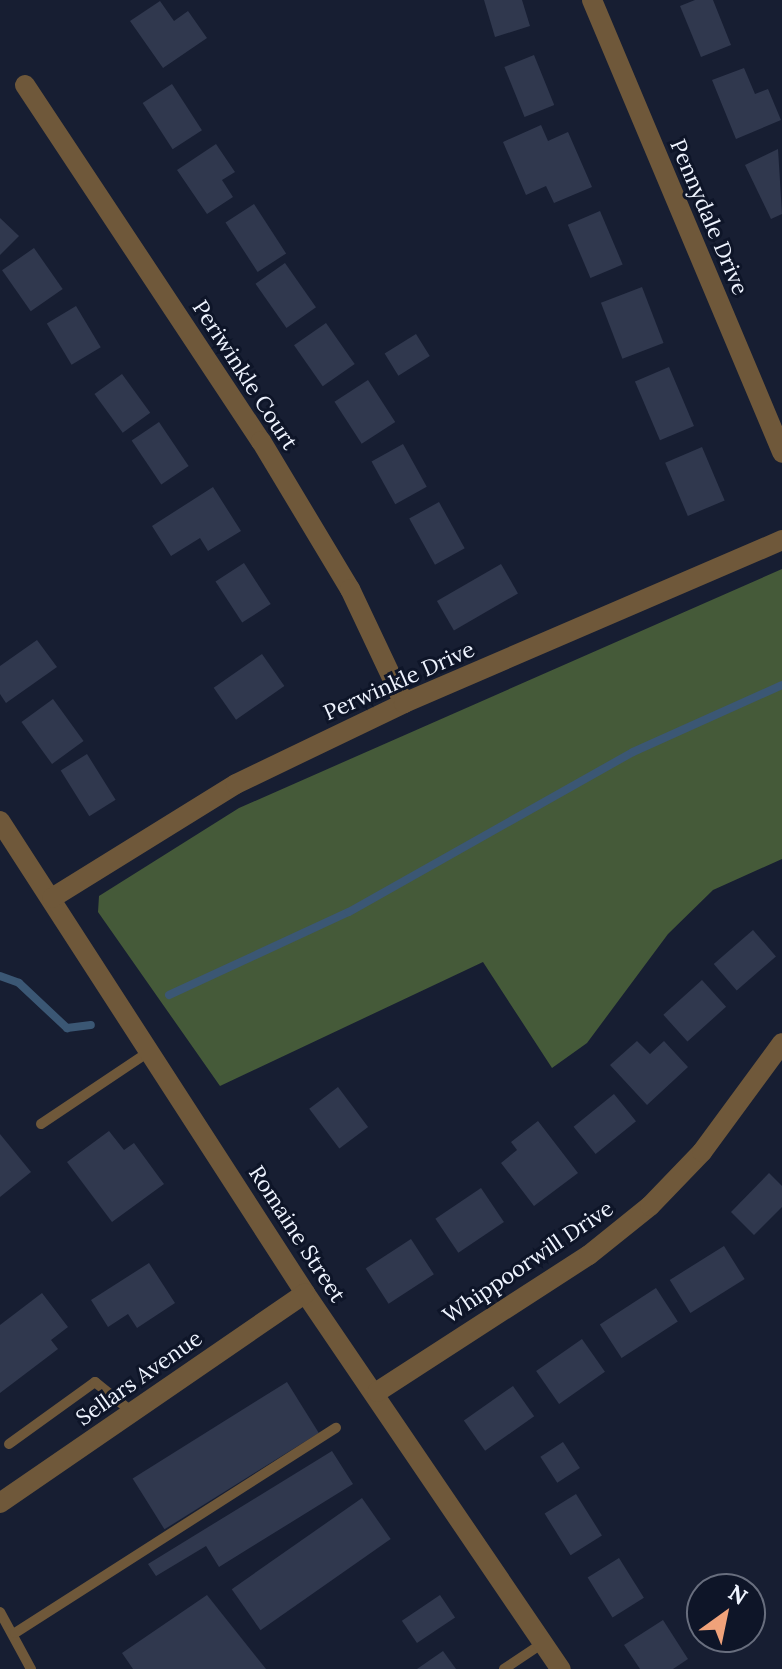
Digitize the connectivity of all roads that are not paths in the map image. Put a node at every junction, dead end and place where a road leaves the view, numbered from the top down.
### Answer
1 (592, 0) edge
2 (25, 85) dead end
3 (782, 453) edge
4 (782, 540) edge
5 (404, 703) junction
6 (0, 821) edge
7 (52, 898) junction
8 (782, 1043) edge
9 (150, 1051) junction
10 (41, 1124) dead end
11 (305, 1293) junction
12 (377, 1392) junction
13 (132, 1412) junction
14 (336, 1428) dead end
15 (9, 1444) dead end
16 (0, 1503) edge
17 (0, 1612) edge
18 (15, 1633) junction
19 (543, 1643) junction
20 (31, 1669) edge
21 (504, 1669) edge
22 (561, 1669) edge

1 - 3 street, Pennydale Drive
2 - 5 street, Periwinkle Court
4 - 5 street, Perwinkle Drive
5 - 7 street, Perwinkle Drive
6 - 7 street, Romaine Street
7 - 9 street, Romaine Street
8 - 12 street, Whippoorwill Drive
9 - 10 lane
9 - 11 street, Romaine Street
11 - 12 street, Romaine Street
11 - 13 street, Sellars Avenue
12 - 19 street, Romaine Street
13 - 15 lane
13 - 16 street, Sellars Avenue
14 - 18 lane
17 - 18 lane
18 - 20 lane
19 - 21 lane
19 - 22 street, Romaine Street

